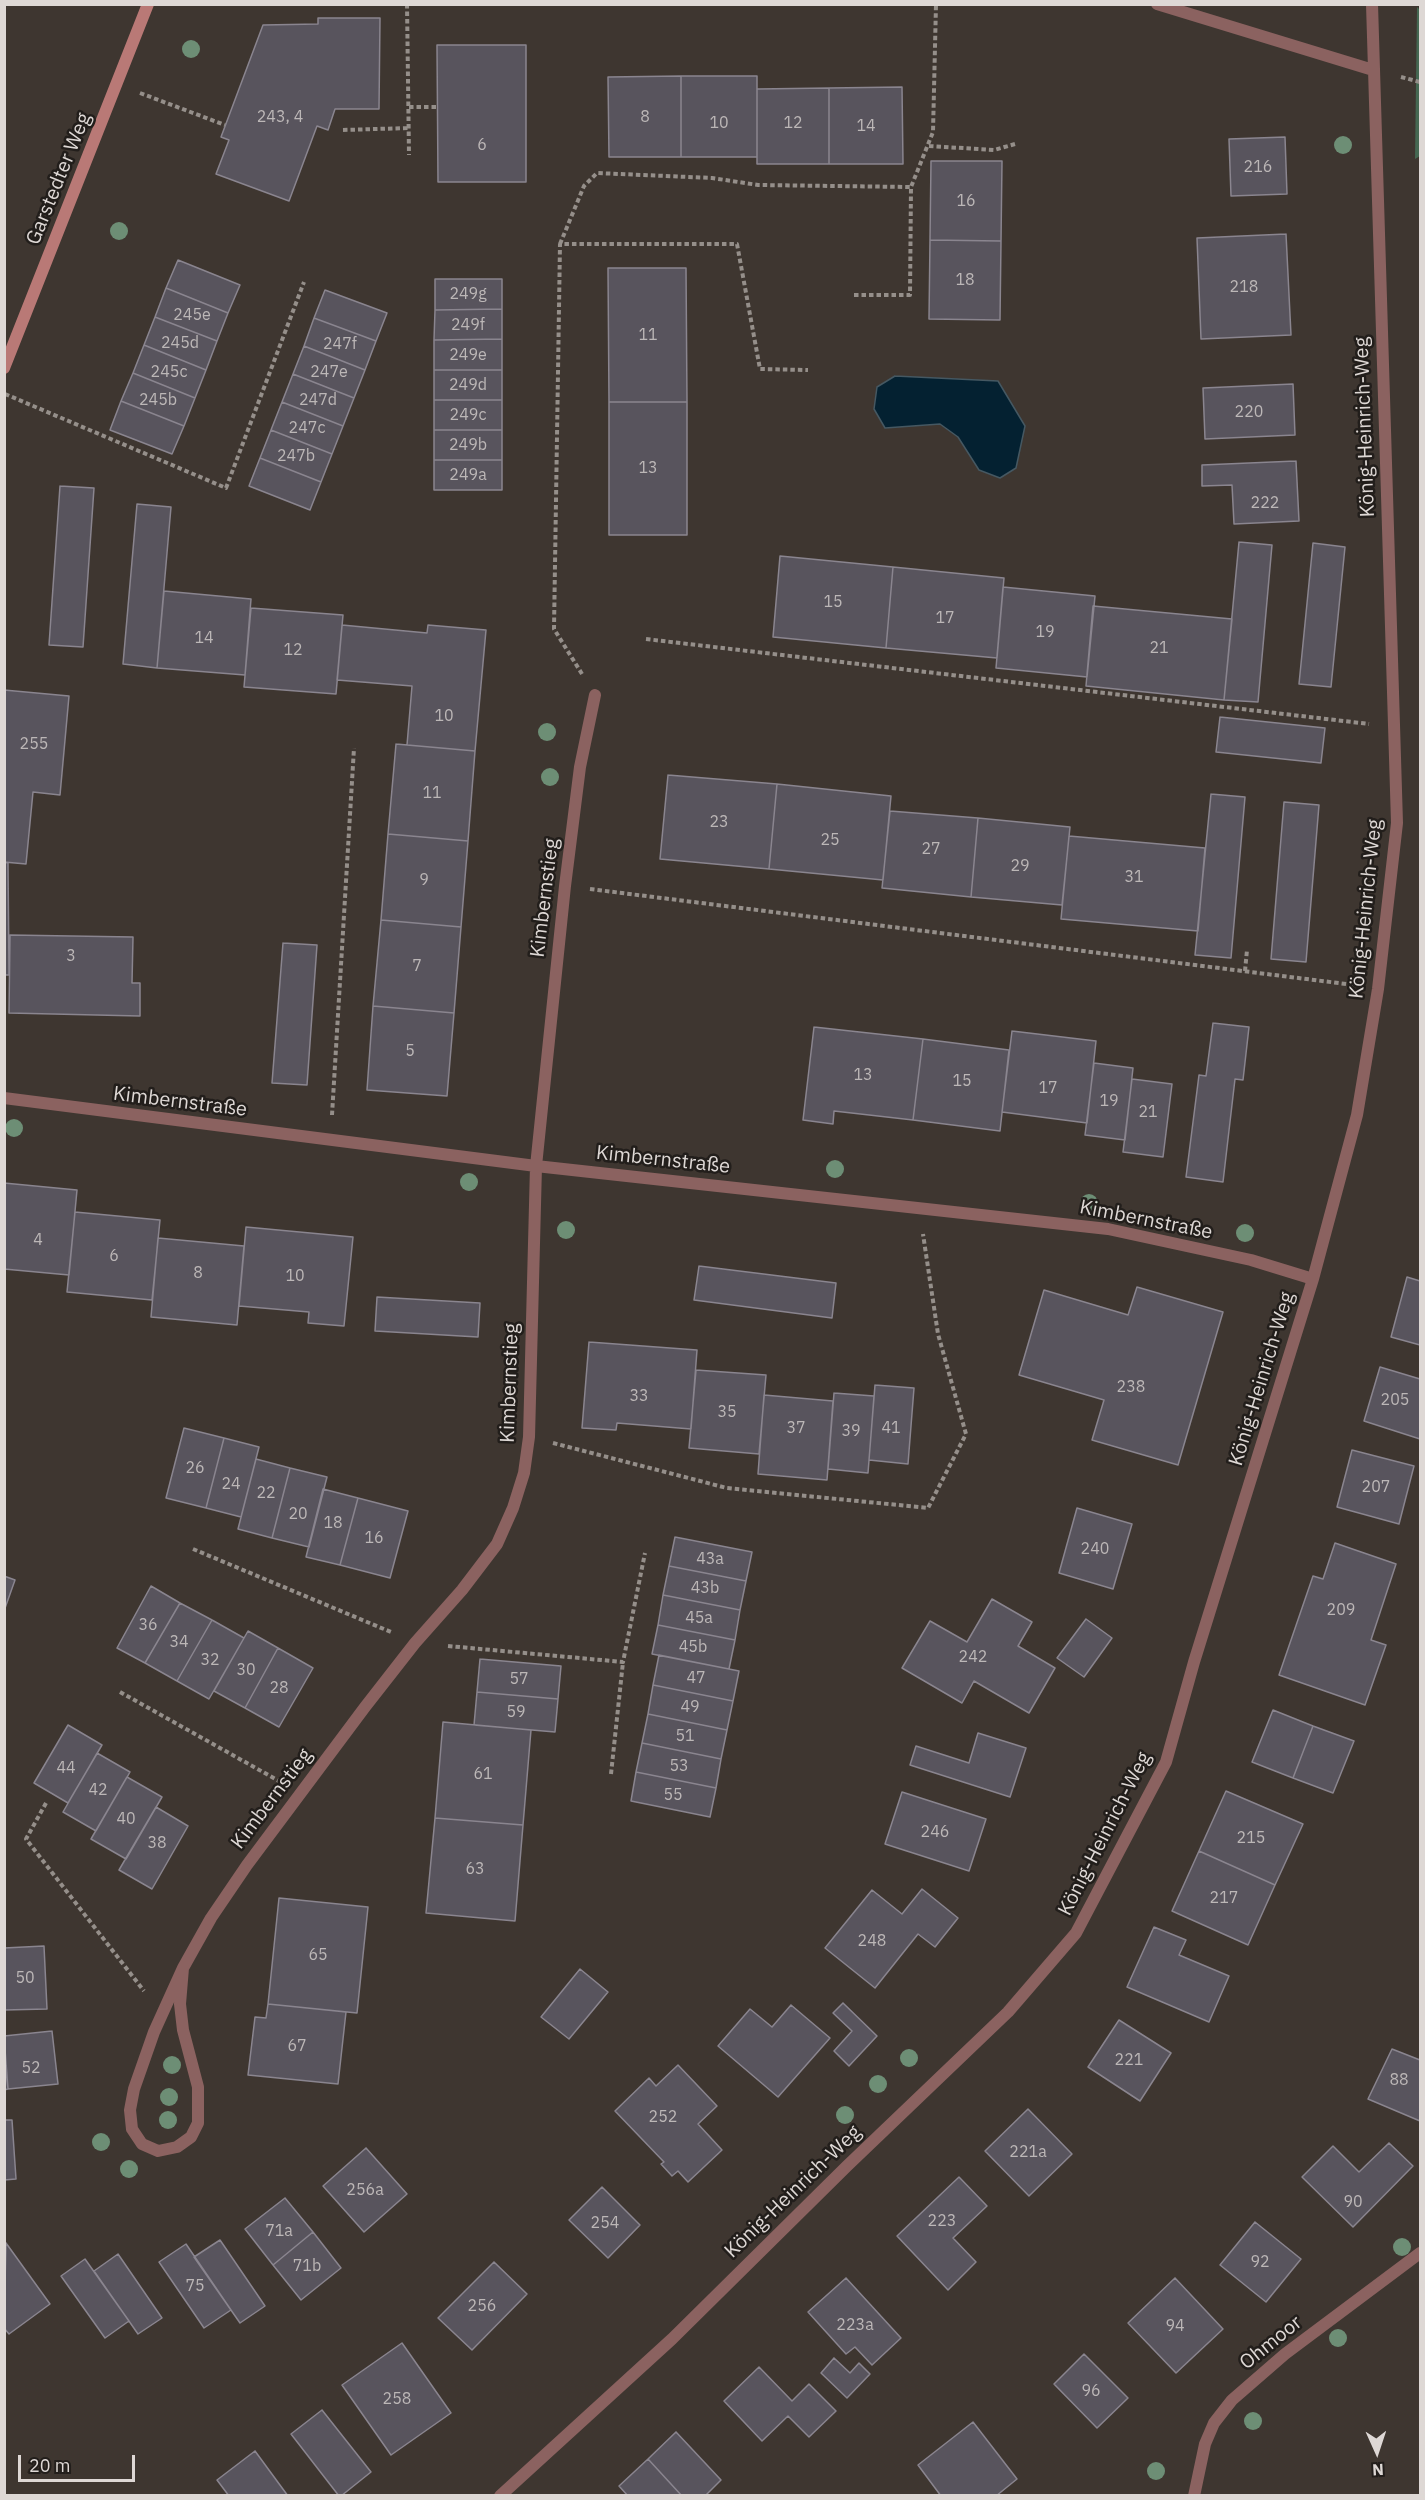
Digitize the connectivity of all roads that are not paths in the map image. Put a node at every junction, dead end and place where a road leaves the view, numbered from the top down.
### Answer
1 (148, 4) edge
2 (1157, 4) edge
3 (1372, 4) edge
4 (1373, 70) junction
5 (4, 368) edge
6 (595, 694) road end
7 (4, 1098) edge
8 (536, 1166) junction
9 (1313, 1279) junction
10 (183, 1968) junction
11 (1420, 2253) edge
12 (500, 2496) edge
13 (1194, 2496) edge

1 - 5 main road, Garstedter Weg
2 - 4 street
3 - 4 street, König-Heinrich-Weg
4 - 9 street, König-Heinrich-Weg
6 - 8 street, Kimbernstieg
7 - 8 street, Kimbernstraße
8 - 9 street, Kimbernstraße
8 - 10 street, Kimbernstieg
9 - 12 street, König-Heinrich-Weg
10 - 10 street, Kimbernstieg
11 - 13 street, Ohmoor

